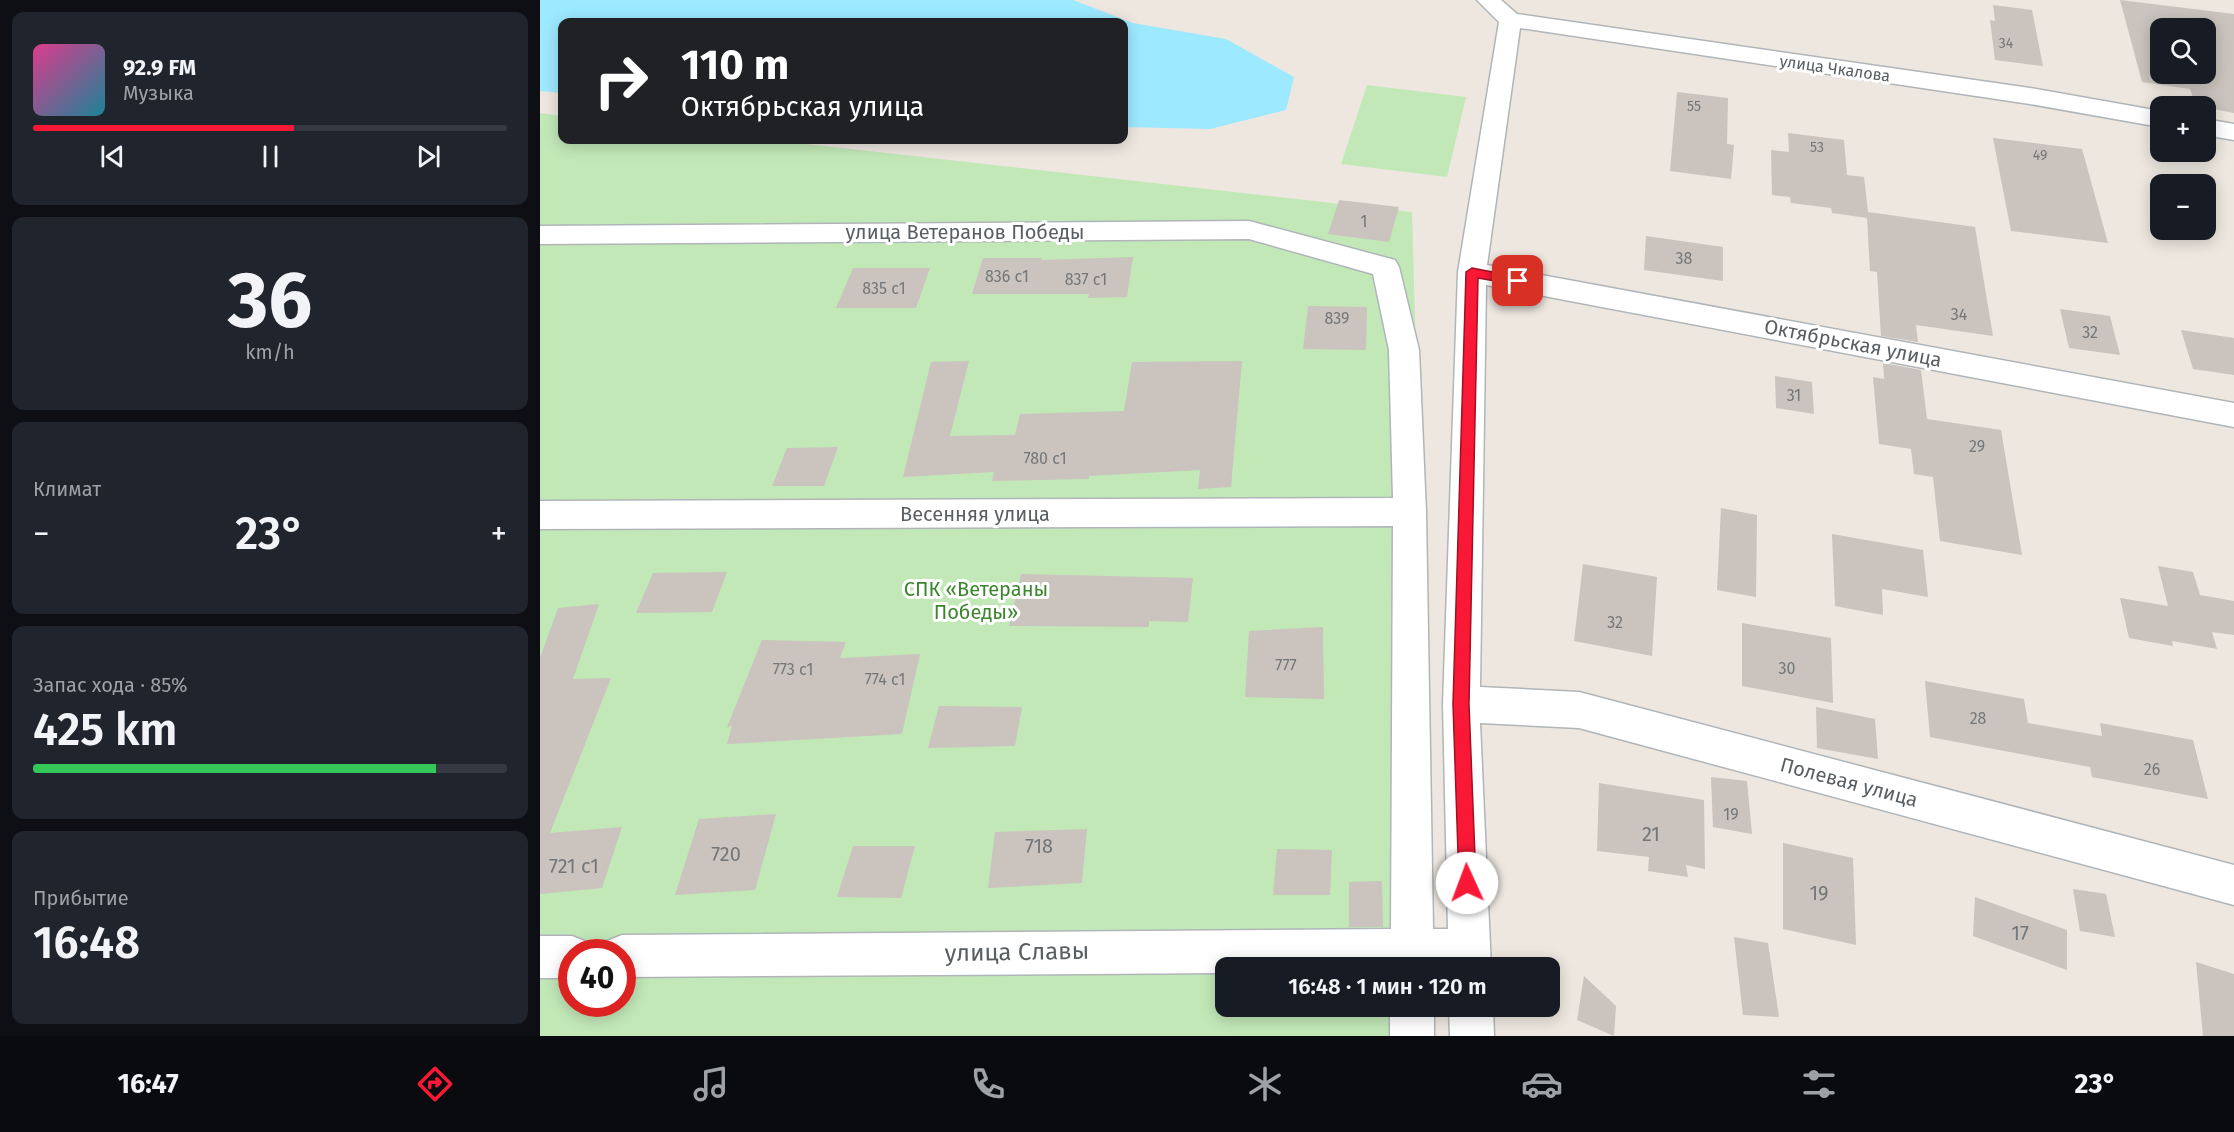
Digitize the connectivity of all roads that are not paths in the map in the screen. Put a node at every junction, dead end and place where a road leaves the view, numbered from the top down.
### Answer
1 (1499, 10) edge
2 (2150, 117) edge
3 (2216, 129) edge
4 (2234, 132) edge
5 (540, 235) edge
6 (1472, 272) junction
7 (2234, 415) edge
8 (1410, 512) junction
9 (540, 515) edge
10 (1461, 704) junction
11 (2234, 885) edge
12 (636, 956) edge
13 (540, 957) edge
14 (558, 957) edge
15 (1412, 957) edge
16 (1470, 957) edge
17 (1215, 958) edge
18 (1412, 1017) edge
19 (1471, 1017) edge
20 (1412, 1036) edge
21 (1472, 1036) edge

1 - 2 street, улица Чкалова
1 - 6 street
3 - 4 street
5 - 8 street, улица Ветеранов Победы
6 - 7 street, Октябрьская улица
6 - 10 street
8 - 9 street, Весенняя улица
8 - 15 street
10 - 11 street, Полевая улица
10 - 16 street
12 - 17 street, улица Славы
13 - 14 street
18 - 20 street
19 - 21 street

